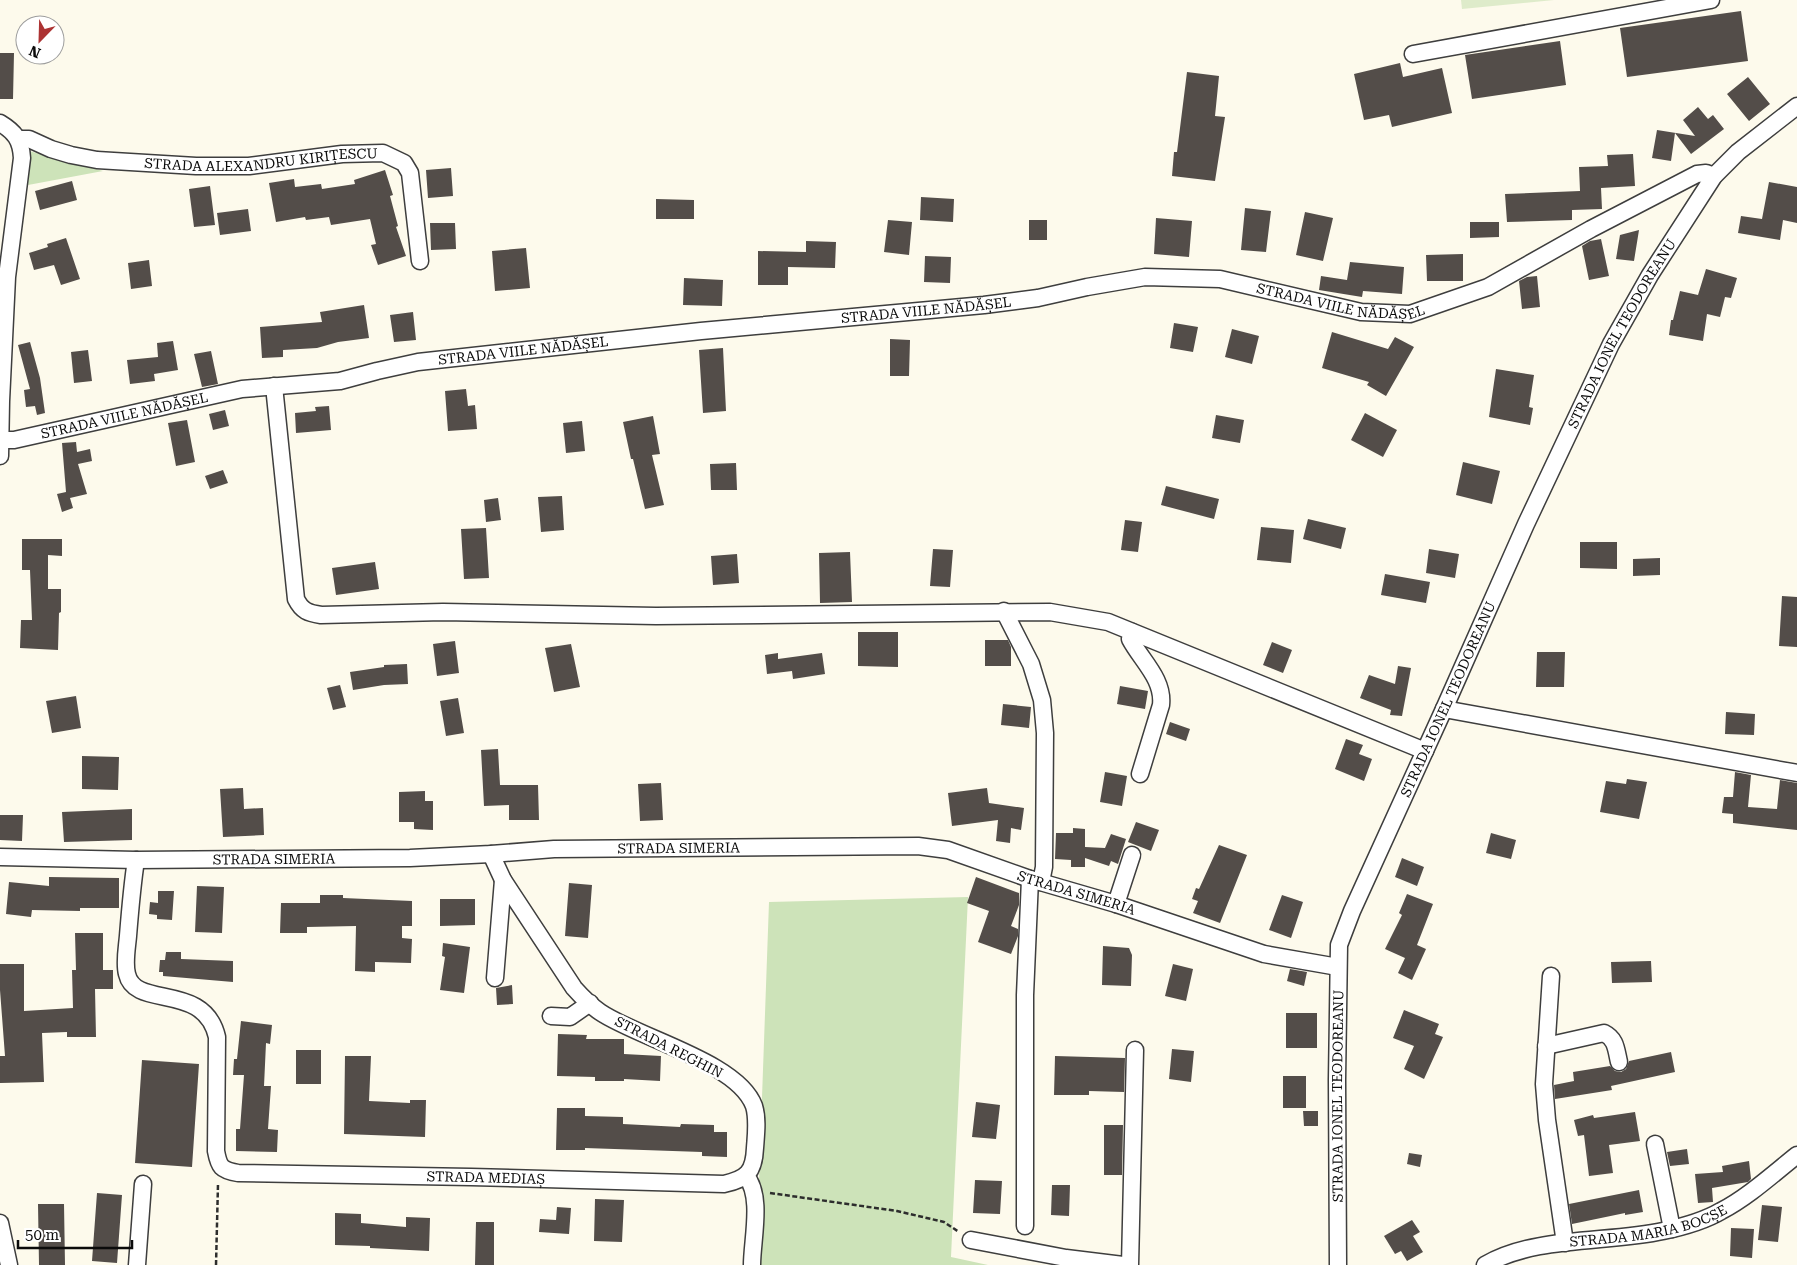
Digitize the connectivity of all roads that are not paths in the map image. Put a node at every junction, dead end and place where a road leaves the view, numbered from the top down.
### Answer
1 (1711, 0) edge
2 (1413, 54) dead end
3 (1797, 106) edge
4 (0, 123) edge
5 (19, 139) junction
6 (1714, 176) junction
7 (420, 261) dead end
8 (274, 386) junction
9 (1, 440) edge
10 (0, 456) edge
11 (1004, 611) junction
12 (1132, 632) junction
13 (1444, 709) junction
14 (1425, 751) junction
15 (1797, 773) edge
16 (1140, 774) dead end
17 (491, 854) junction
18 (1132, 856) dead end
19 (0, 857) edge
20 (136, 860) junction
21 (503, 880) junction
22 (1036, 880) junction
23 (1116, 904) junction
24 (1338, 967) junction
25 (1551, 976) dead end
26 (495, 978) dead end
27 (590, 1003) junction
28 (551, 1016) dead end
29 (1546, 1046) junction
30 (1135, 1050) dead end
31 (1619, 1062) dead end
32 (1655, 1144) dead end
33 (1797, 1155) edge
34 (746, 1176) junction
35 (143, 1184) dead end
36 (0, 1223) edge
37 (1024, 1226) dead end
38 (1672, 1228) junction
39 (971, 1240) road end
40 (1564, 1243) junction
41 (9, 1265) edge
42 (137, 1265) edge
43 (752, 1265) edge
44 (1124, 1265) edge
45 (1130, 1265) edge
46 (1338, 1265) edge
47 (1485, 1265) edge

1 - 2 street
3 - 6 street
4 - 5 street
5 - 7 street, STRADA ALEXANDRU KIRIȚESCU
5 - 9 street
6 - 8 street, STRADA VIILE NĂDĂȘEL
6 - 13 street, STRADA IONEL TEODOREANU
8 - 9 street, STRADA VIILE NĂDĂȘEL
8 - 11 street
9 - 10 street
11 - 12 street
11 - 22 street
12 - 14 street
12 - 16 street
13 - 14 street, STRADA IONEL TEODOREANU
13 - 15 street
14 - 24 street, STRADA IONEL TEODOREANU
17 - 20 street, STRADA SIMERIA
17 - 21 street, STRADA REGHIN
17 - 22 street, STRADA SIMERIA
18 - 23 street
19 - 20 street, STRADA SIMERIA
20 - 34 street, STRADA MEDIAȘ
21 - 26 street
21 - 27 street, STRADA REGHIN
22 - 23 street, STRADA SIMERIA
22 - 37 street
23 - 24 street, STRADA SIMERIA
24 - 46 street, STRADA IONEL TEODOREANU
25 - 29 street
27 - 28 street
27 - 34 street, STRADA REGHIN
29 - 31 street
29 - 40 street
30 - 45 street
32 - 38 street
33 - 38 street, STRADA MARIA BOCȘE
34 - 43 street
35 - 42 street
36 - 41 street
38 - 40 street, STRADA MARIA BOCȘE
39 - 44 street
40 - 47 street, STRADA MARIA BOCȘE

